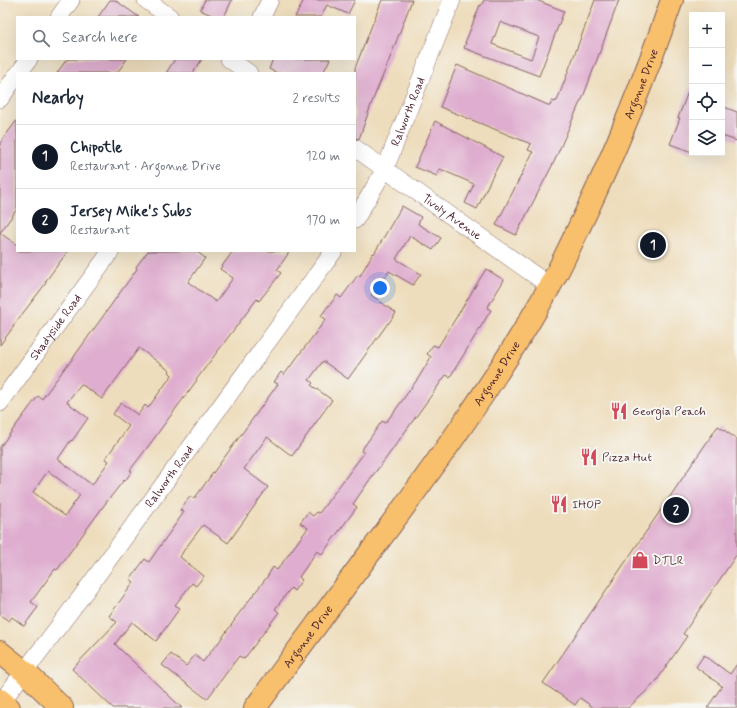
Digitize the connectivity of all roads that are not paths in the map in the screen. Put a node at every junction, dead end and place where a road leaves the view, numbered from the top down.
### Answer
1 (71, 0) edge
2 (146, 0) edge
3 (270, 0) edge
4 (452, 0) edge
5 (672, 0) edge
6 (60, 16) edge
7 (169, 16) edge
8 (262, 16) edge
9 (28, 60) edge
10 (20, 72) edge
11 (16, 77) edge
12 (0, 99) edge
13 (356, 149) edge
14 (385, 169) junction
15 (356, 218) edge
16 (110, 252) edge
17 (333, 252) edge
18 (550, 286) junction
19 (0, 403) edge
20 (0, 652) edge
21 (25, 672) junction
22 (4, 703) edge
23 (62, 708) edge
24 (255, 708) edge

1 - 6 street
2 - 7 street
3 - 8 street
4 - 14 street, Ralworth Road
5 - 18 main road, Argonne Drive
9 - 10 street
11 - 12 street
13 - 14 street, Tivoly Avenue
14 - 15 street, Ralworth Road
14 - 18 street, Tivoly Avenue
16 - 19 street, Shadyside Road
17 - 21 street, Ralworth Road
18 - 24 main road, Argonne Drive
20 - 21 main road
21 - 22 street, Ralworth Road
21 - 23 main road

